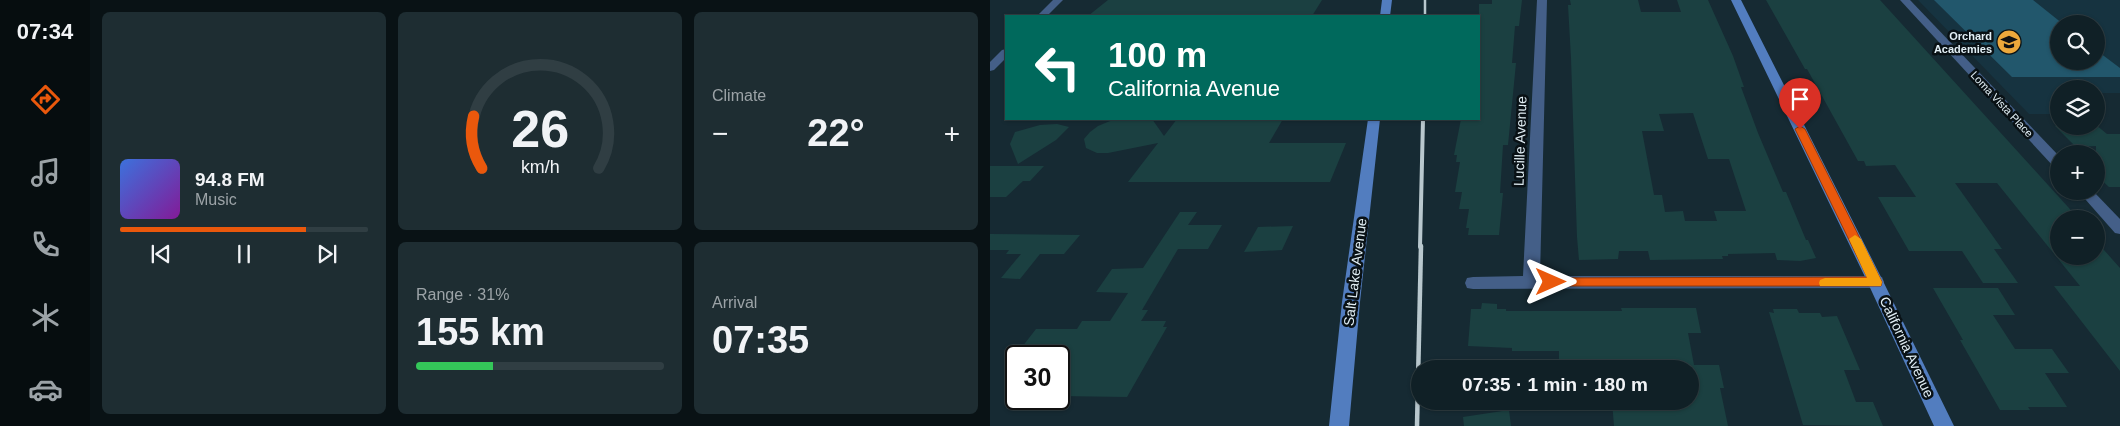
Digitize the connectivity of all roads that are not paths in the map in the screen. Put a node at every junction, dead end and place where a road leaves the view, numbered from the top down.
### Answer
1 (1058, 0) edge
2 (1387, 0) edge
3 (1542, 0) edge
4 (1736, 0) edge
5 (1905, 0) edge
6 (1043, 15) edge
7 (1385, 15) edge
8 (1005, 53) edge
9 (992, 64) edge
10 (1374, 120) edge
11 (2050, 154) edge
12 (2093, 200) edge
13 (2120, 229) edge
14 (1531, 282) junction
15 (1876, 282) junction
16 (1474, 283) dead end
17 (1339, 426) edge
18 (1944, 426) edge

1 - 6 street
2 - 7 street
3 - 14 street, Lucille Avenue
4 - 15 street, California Avenue
5 - 11 street, Loma Vista Place
8 - 9 street
10 - 17 street, Salt Lake Avenue
12 - 13 street
14 - 15 street
14 - 16 street
15 - 18 street, California Avenue

